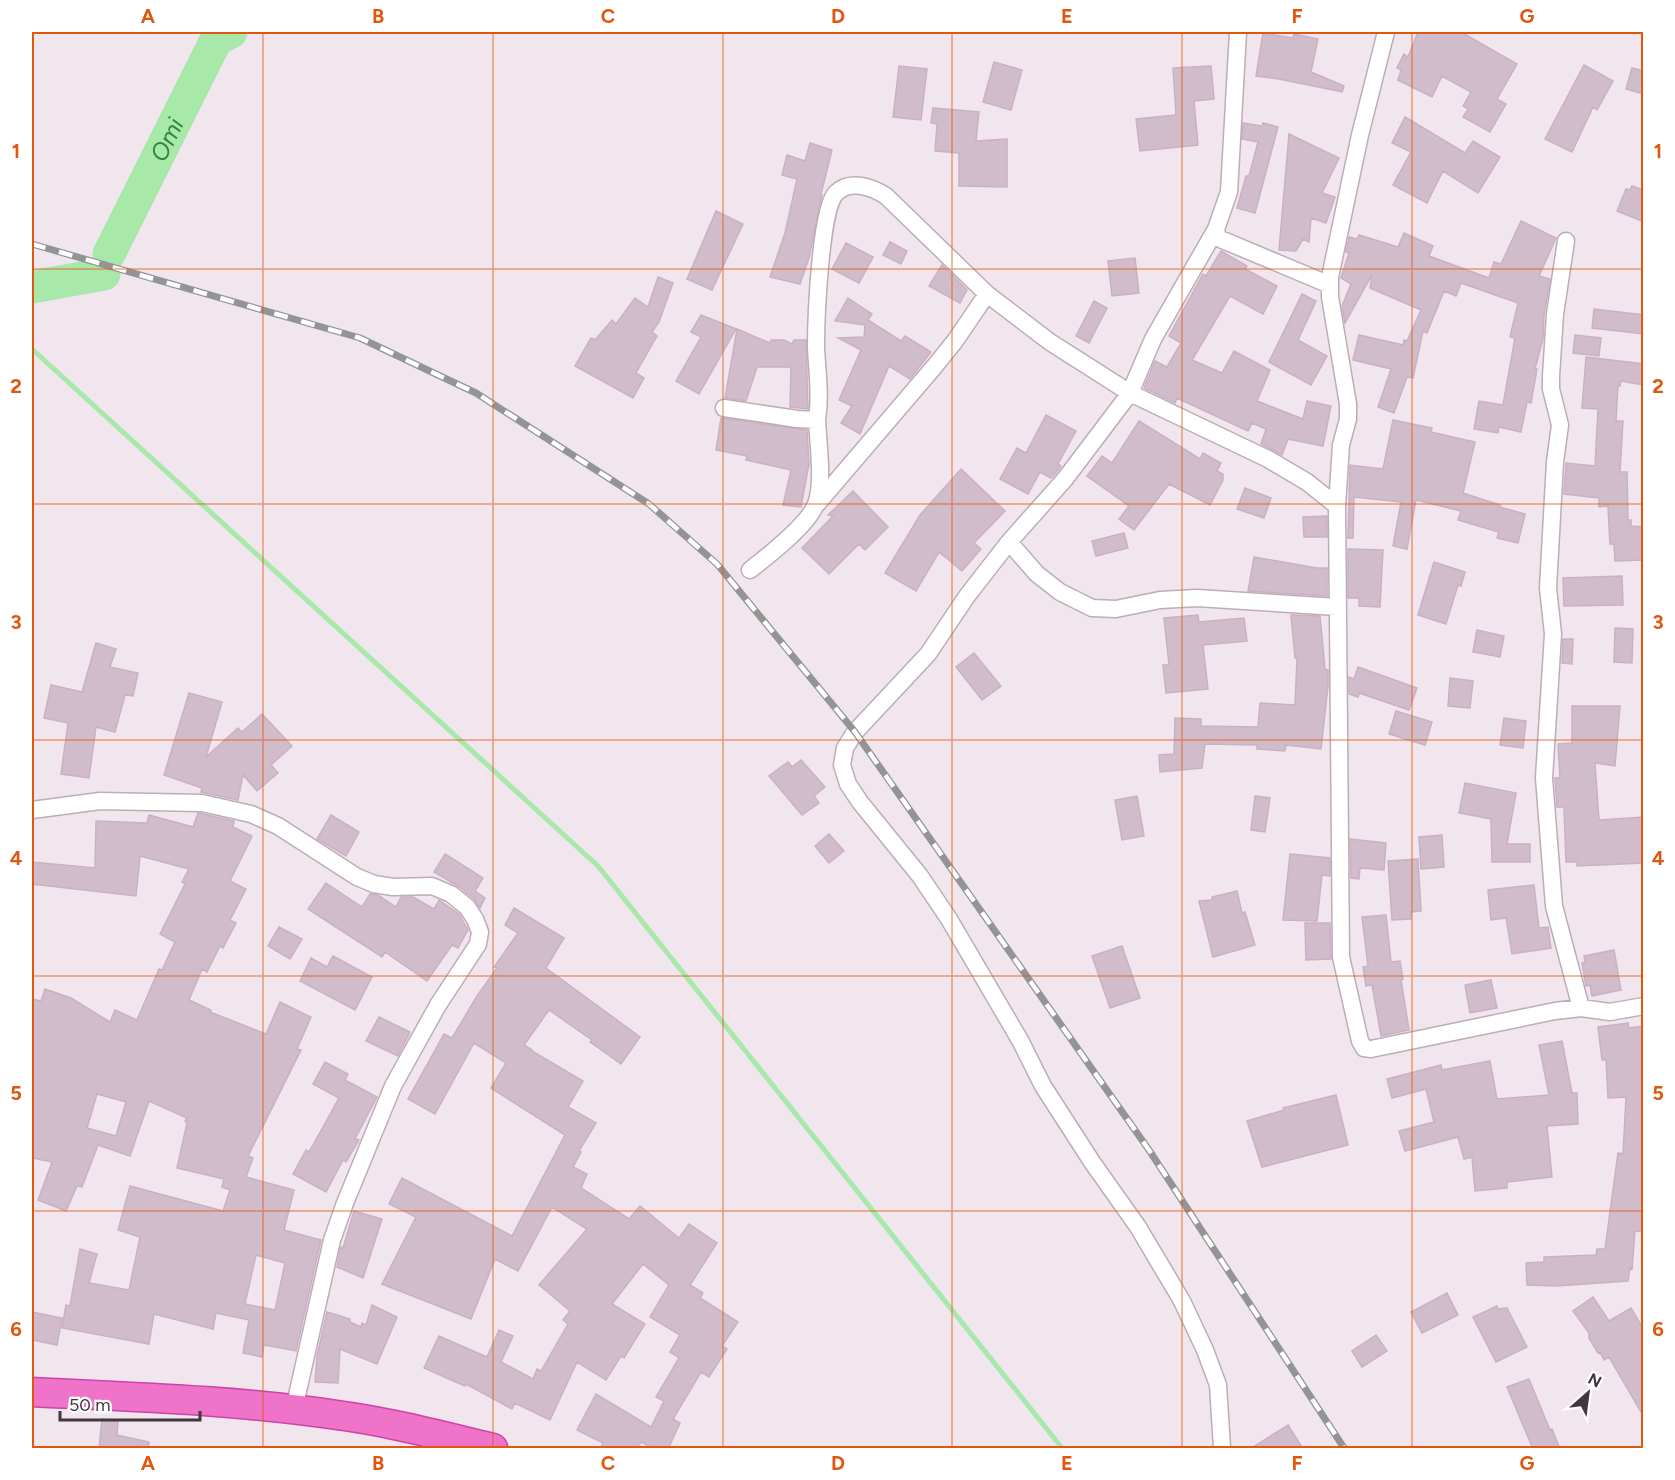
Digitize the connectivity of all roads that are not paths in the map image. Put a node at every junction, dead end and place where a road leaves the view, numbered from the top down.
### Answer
1 (1238, 32) edge
2 (1386, 32) edge
3 (1216, 229) junction
4 (1566, 241) dead end
5 (1330, 285) junction
6 (987, 294) junction
7 (1130, 393) junction
8 (724, 408) dead end
9 (817, 420) junction
10 (816, 504) junction
11 (1337, 506) junction
12 (1010, 542) junction
13 (750, 570) dead end
14 (1337, 607) junction
15 (39, 809) edge
16 (32, 819) edge
17 (1644, 1006) edge
18 (1581, 1008) junction
19 (32, 1392) edge
20 (294, 1409) junction
21 (494, 1449) edge
22 (1222, 1449) edge

1 - 3 street
2 - 5 street
3 - 5 street
3 - 7 street
4 - 18 street
5 - 11 street
6 - 7 street
6 - 9 street
6 - 10 street
7 - 11 street
7 - 12 street
8 - 9 street
9 - 10 street
10 - 13 street
11 - 14 street
12 - 14 street
12 - 22 street
14 - 18 street
15 - 16 street
15 - 20 street
17 - 18 street
19 - 20 highway
20 - 21 highway

